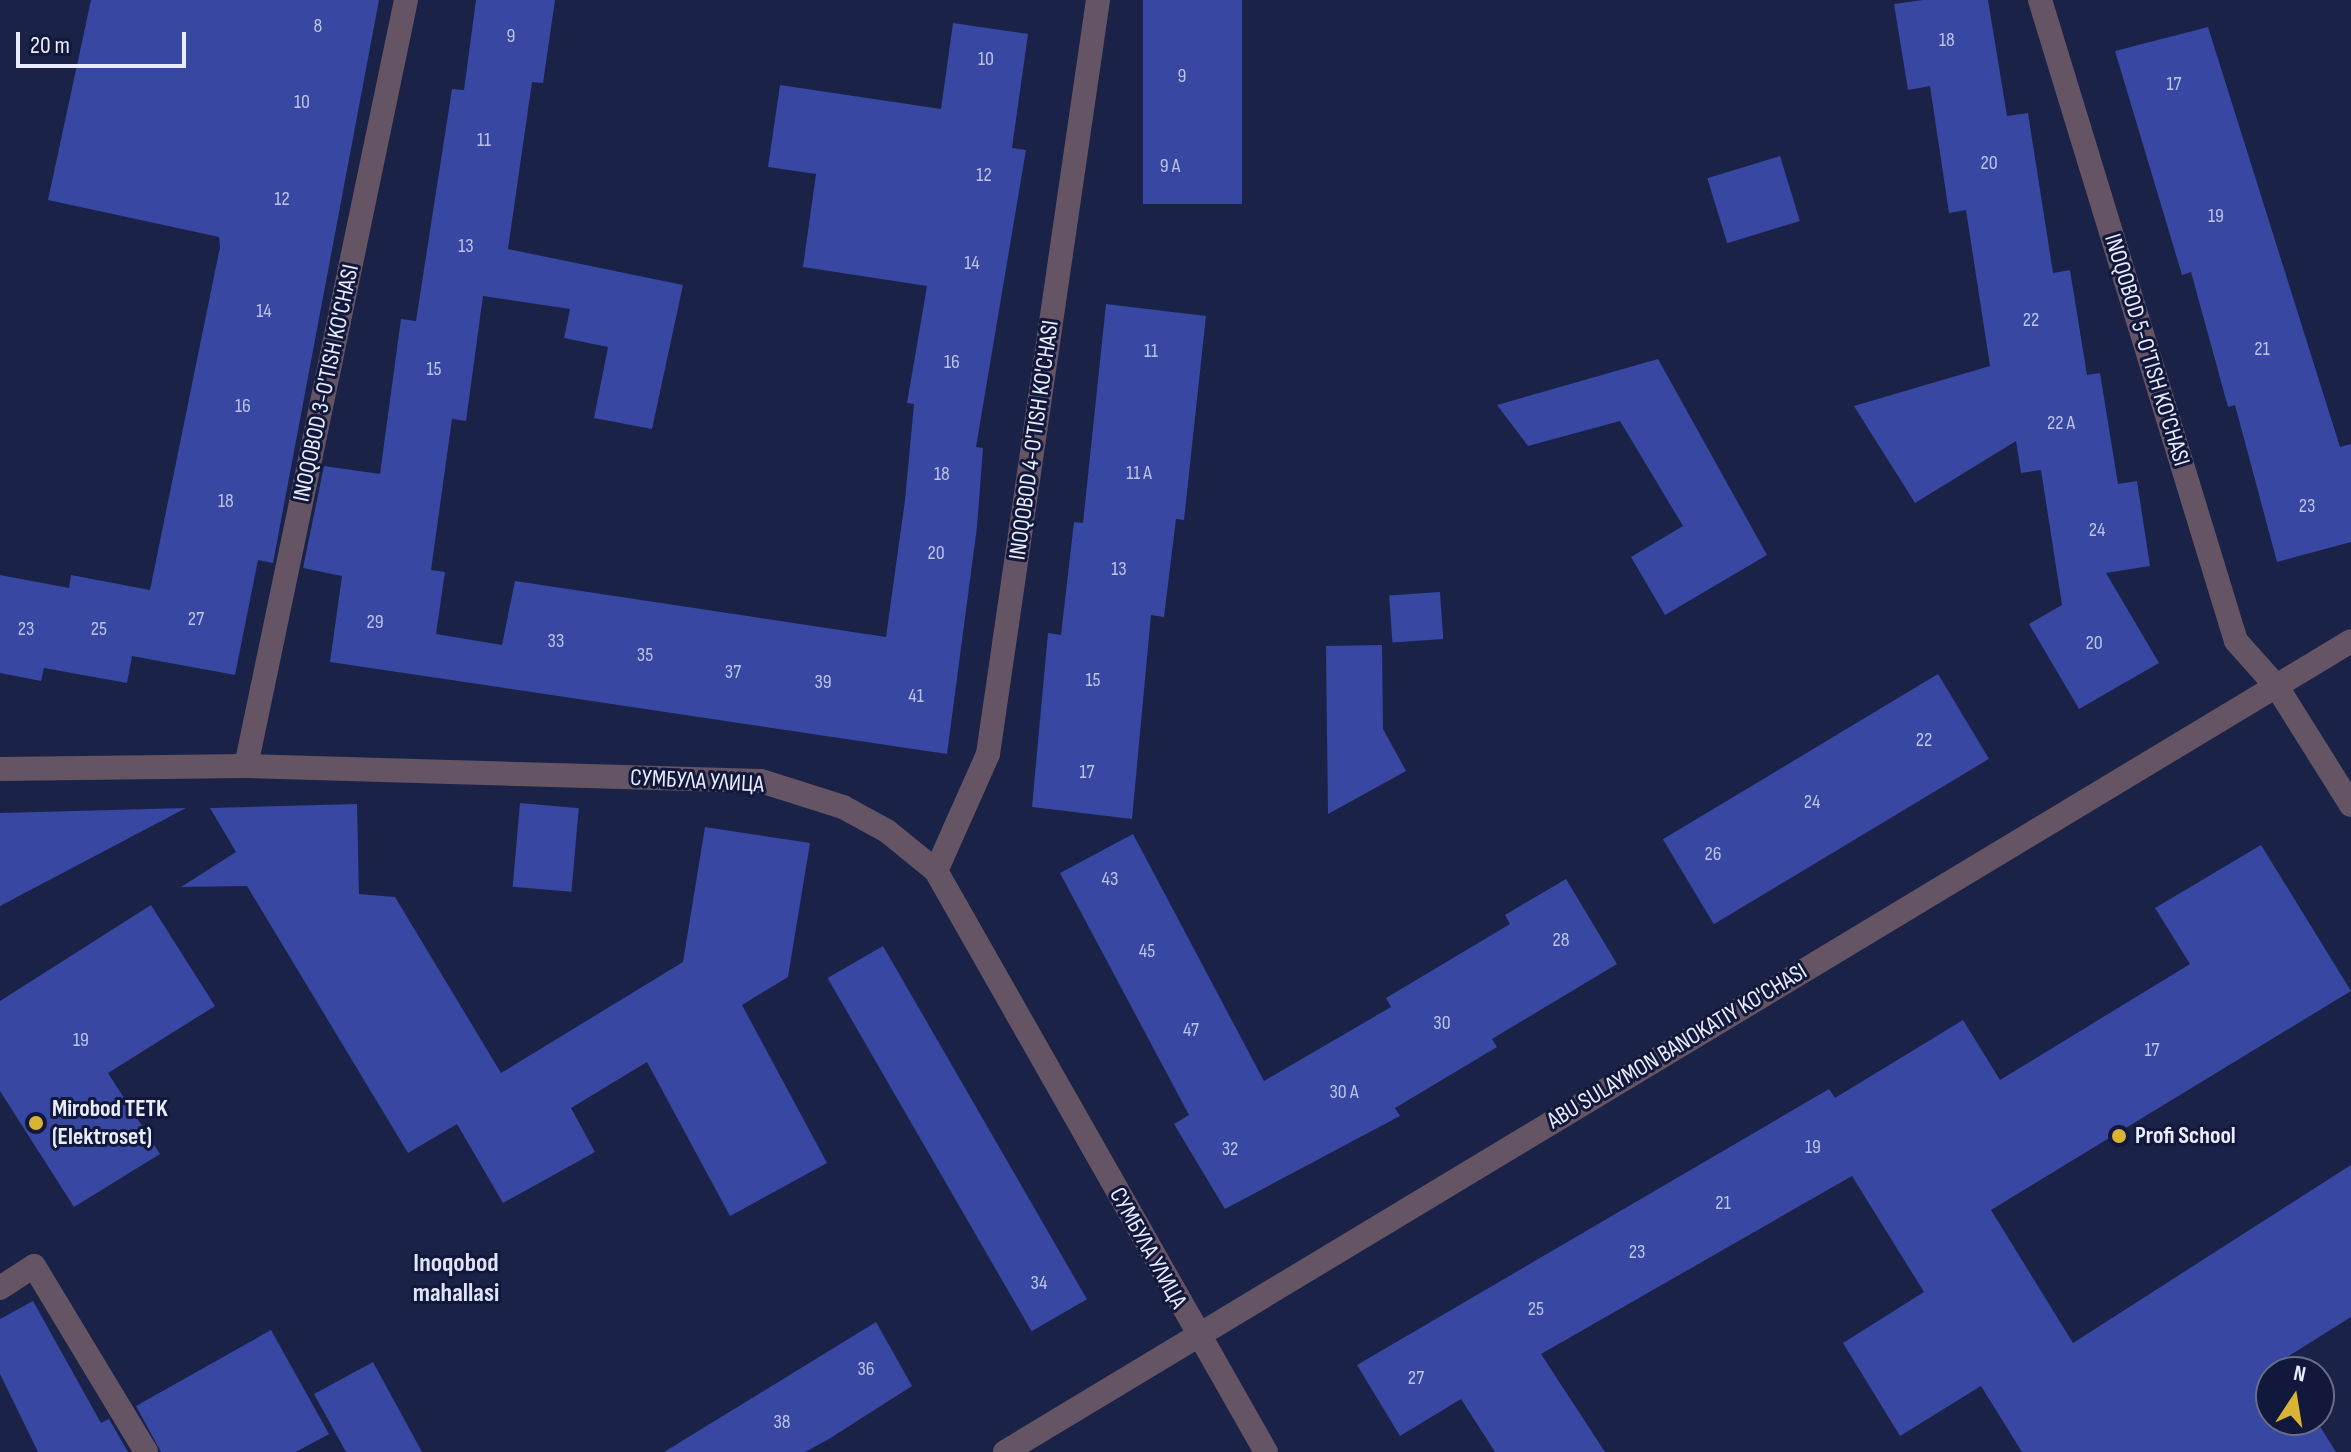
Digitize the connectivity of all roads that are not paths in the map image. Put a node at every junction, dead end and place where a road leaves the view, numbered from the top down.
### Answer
1 (406, 0) edge
2 (1098, 0) edge
3 (2040, 0) edge
4 (2351, 641) edge
5 (2277, 687) junction
6 (246, 766) junction
7 (0, 769) edge
8 (2351, 805) edge
9 (936, 871) junction
10 (0, 1288) edge
11 (1196, 1334) junction
12 (146, 1452) edge
13 (1005, 1452) edge
14 (1266, 1452) edge

1 - 6 street, INOQOBOD 3-O'TISH KO'CHASI
2 - 9 street, INOQOBOD 4-O'TISH KO'CHASI
3 - 5 street, INOQOBOD 5-O'TISH KO'CHASI
4 - 5 street, ABU SULAYMON BANOKATIY KO'CHASI
5 - 8 street, INOQOBOD 5-O'TISH KO'CHASI
5 - 11 street, ABU SULAYMON BANOKATIY KO'CHASI
6 - 7 street, СУМБУЛА УЛИЦА
6 - 9 street, СУМБУЛА УЛИЦА
9 - 11 street, СУМБУЛА УЛИЦА
10 - 12 street
11 - 13 street, ABU SULAYMON BANOKATIY KO'CHASI
11 - 14 street, СУМБУЛА УЛИЦА

